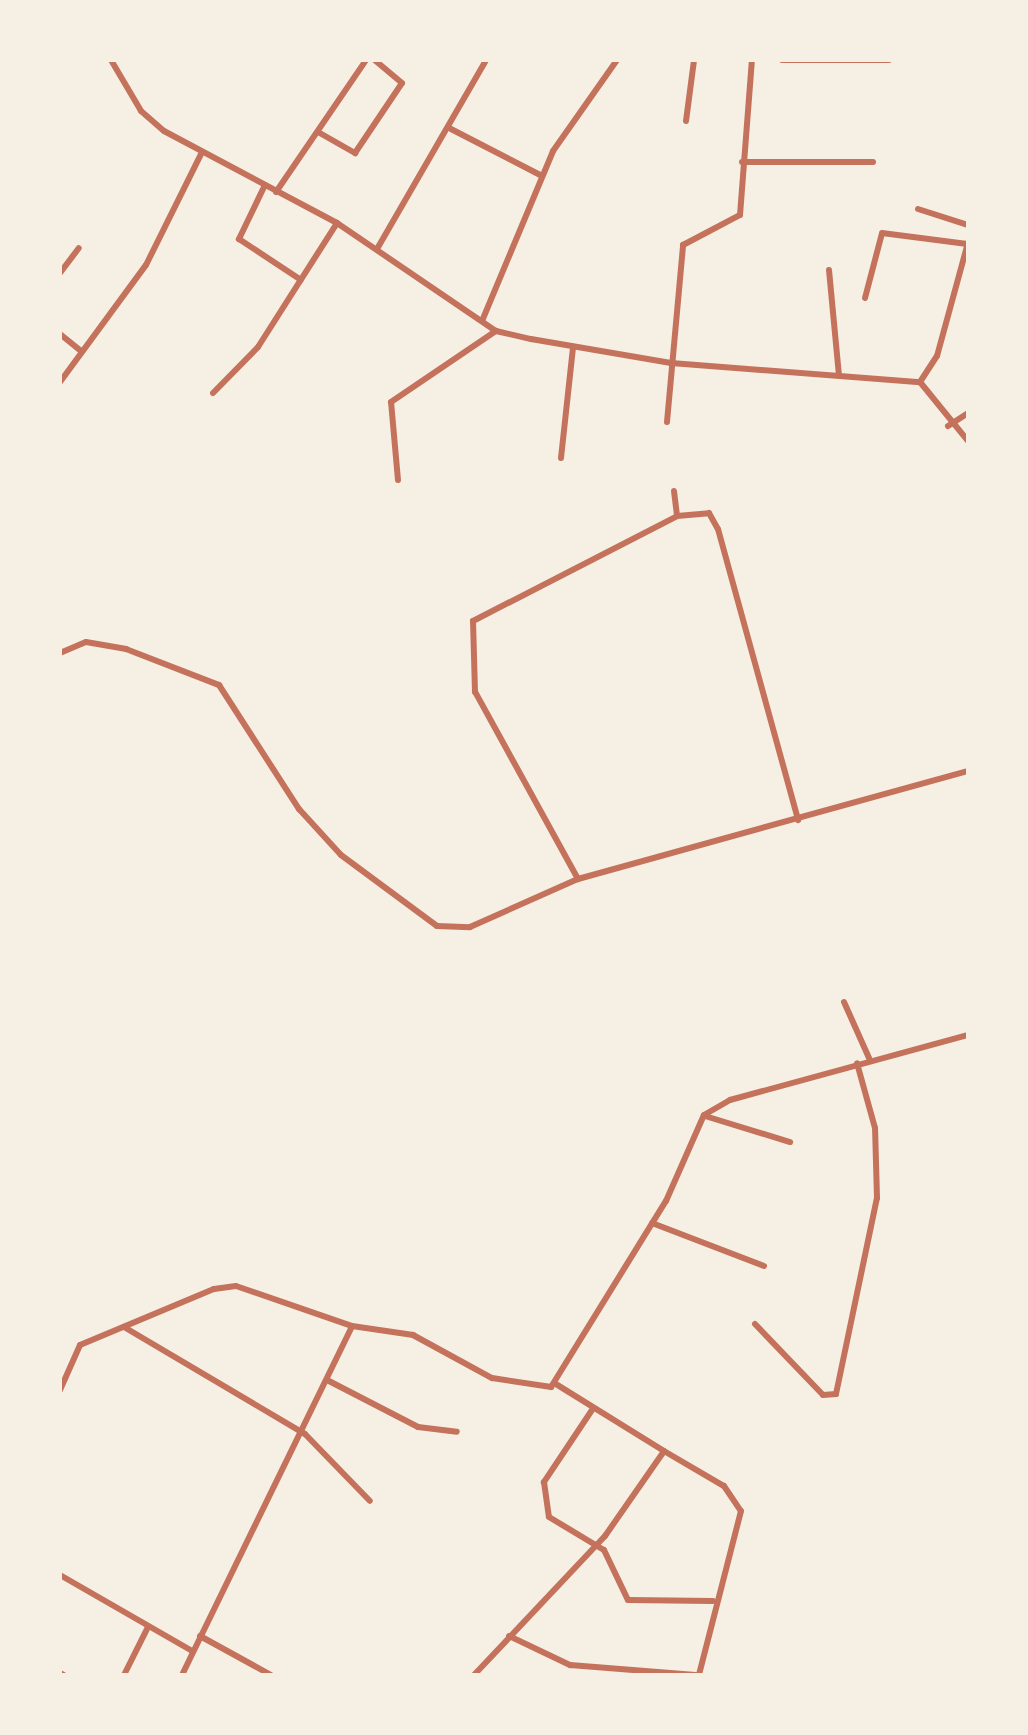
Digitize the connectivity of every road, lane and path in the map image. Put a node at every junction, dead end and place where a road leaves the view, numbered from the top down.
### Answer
1 (111, 60) edge
2 (366, 60) edge
3 (375, 60) edge
4 (486, 60) edge
5 (617, 60) edge
6 (694, 60) edge
7 (752, 60) edge
8 (782, 60) edge
9 (794, 60) edge
10 (889, 60) edge
11 (686, 121) dead end
12 (451, 129) junction
13 (318, 132) junction
14 (201, 154) junction
15 (742, 162) junction
16 (872, 162) dead end
17 (542, 176) junction
18 (264, 187) junction
19 (276, 192) junction
20 (918, 209) dead end
21 (337, 224) junction
22 (968, 224) edge
23 (968, 244) edge
24 (79, 248) dead end
25 (377, 249) junction
26 (829, 270) dead end
27 (60, 273) edge
28 (301, 280) junction
29 (865, 298) dead end
30 (482, 322) junction
31 (496, 330) junction
32 (60, 334) edge
33 (573, 347) junction
34 (80, 350) junction
35 (672, 362) junction
36 (839, 376) junction
37 (60, 382) edge
38 (920, 382) junction
39 (213, 394) dead end
40 (968, 413) edge
41 (667, 422) dead end
42 (948, 426) junction
43 (968, 440) edge
44 (561, 458) dead end
45 (398, 480) dead end
46 (674, 491) dead end
47 (677, 516) junction
48 (60, 653) edge
49 (968, 772) edge
50 (798, 820) junction
51 (578, 879) junction
52 (844, 1002) dead end
53 (968, 1035) edge
54 (870, 1060) junction
55 (857, 1064) junction
56 (704, 1116) junction
57 (790, 1142) dead end
58 (652, 1224) junction
59 (764, 1266) dead end
60 (755, 1324) dead end
61 (123, 1326) junction
62 (352, 1326) junction
63 (327, 1380) junction
64 (556, 1384) junction
65 (60, 1390) edge
66 (592, 1410) junction
67 (457, 1432) dead end
68 (305, 1434) junction
69 (664, 1451) junction
70 (370, 1500) dead end
71 (596, 1545) junction
72 (60, 1575) edge
73 (713, 1601) junction
74 (148, 1627) junction
75 (200, 1636) junction
76 (509, 1636) junction
77 (192, 1652) junction
78 (124, 1675) edge
79 (182, 1675) edge
80 (271, 1675) edge
81 (474, 1675) edge
82 (698, 1675) edge

1 - 14 street
2 - 13 street
3 - 13 street
4 - 12 street
5 - 17 street
6 - 11 street
7 - 15 street
8 - 9 street
9 - 10 street
12 - 17 street
12 - 25 street
13 - 19 street
14 - 18 street
14 - 34 street
15 - 16 street
15 - 35 street
17 - 30 street
18 - 19 street
18 - 28 street
19 - 21 street
20 - 22 street
21 - 25 street
21 - 28 street
23 - 29 street
23 - 38 street
24 - 27 street
25 - 30 street
26 - 36 street
28 - 39 street
30 - 31 street
31 - 33 street
31 - 45 street
32 - 34 street
33 - 35 street
33 - 44 street
34 - 37 street
35 - 36 street
35 - 41 street
36 - 38 street
38 - 42 street
40 - 42 street
42 - 43 street
46 - 47 street
47 - 50 street
47 - 51 street
48 - 51 street
49 - 50 street
50 - 51 street
52 - 54 street
53 - 54 street
54 - 55 street
55 - 56 street
55 - 60 street
56 - 57 street
56 - 58 street
58 - 59 street
58 - 64 street
61 - 62 street
61 - 65 street
61 - 68 street
62 - 63 street
62 - 64 street
63 - 67 street
63 - 68 street
64 - 66 street
66 - 69 street
66 - 71 street
68 - 70 street
68 - 75 street
69 - 71 street
69 - 73 street
71 - 73 street
71 - 76 street
72 - 74 street
73 - 82 street
74 - 77 street
74 - 78 street
75 - 77 street
75 - 80 street
76 - 81 street
76 - 82 street
77 - 79 street

